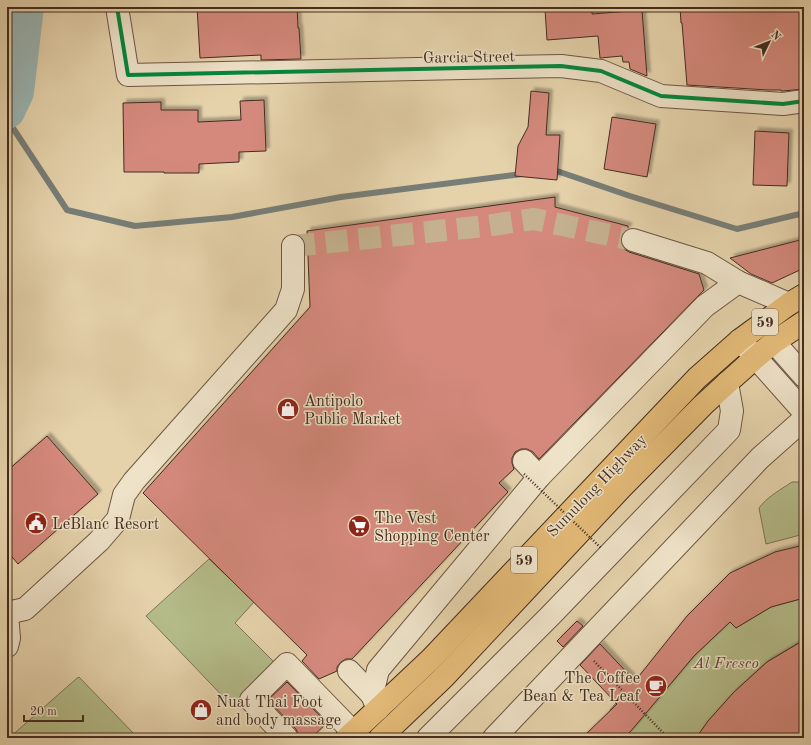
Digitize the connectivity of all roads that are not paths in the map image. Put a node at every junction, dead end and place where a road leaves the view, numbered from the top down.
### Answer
1 (117, 7) edge
2 (804, 101) edge
3 (633, 240) tunnel mouth
4 (293, 246) dead end
5 (738, 282) junction
6 (797, 299) edge
7 (804, 322) edge
8 (740, 340) junction
9 (774, 342) junction
10 (755, 358) junction
11 (804, 376) edge
12 (727, 383) junction
13 (804, 412) edge
14 (804, 419) edge
15 (7, 614) edge
16 (7, 646) edge
17 (349, 671) dead end
18 (375, 702) junction
19 (350, 735) edge
20 (287, 738) edge
21 (380, 738) edge
22 (428, 738) edge
23 (494, 738) edge

1 - 2 street, Garcia Street
3 - 5 street
4 - 15 street
5 - 6 street
5 - 18 street
6 - 8 main road, Sumulong Highway / 59
7 - 9 main road, Sumulong Highway / 59
8 - 10 street
8 - 18 main road, Sumulong Highway / 59
9 - 10 main road, Sumulong Highway / 59
9 - 11 street
10 - 12 main road, Sumulong Highway / 59
10 - 13 street
12 - 21 main road, Sumulong Highway / 59
12 - 22 street
14 - 23 street
15 - 16 street
17 - 18 street
18 - 19 main road, Sumulong Highway / 59
19 - 20 street

